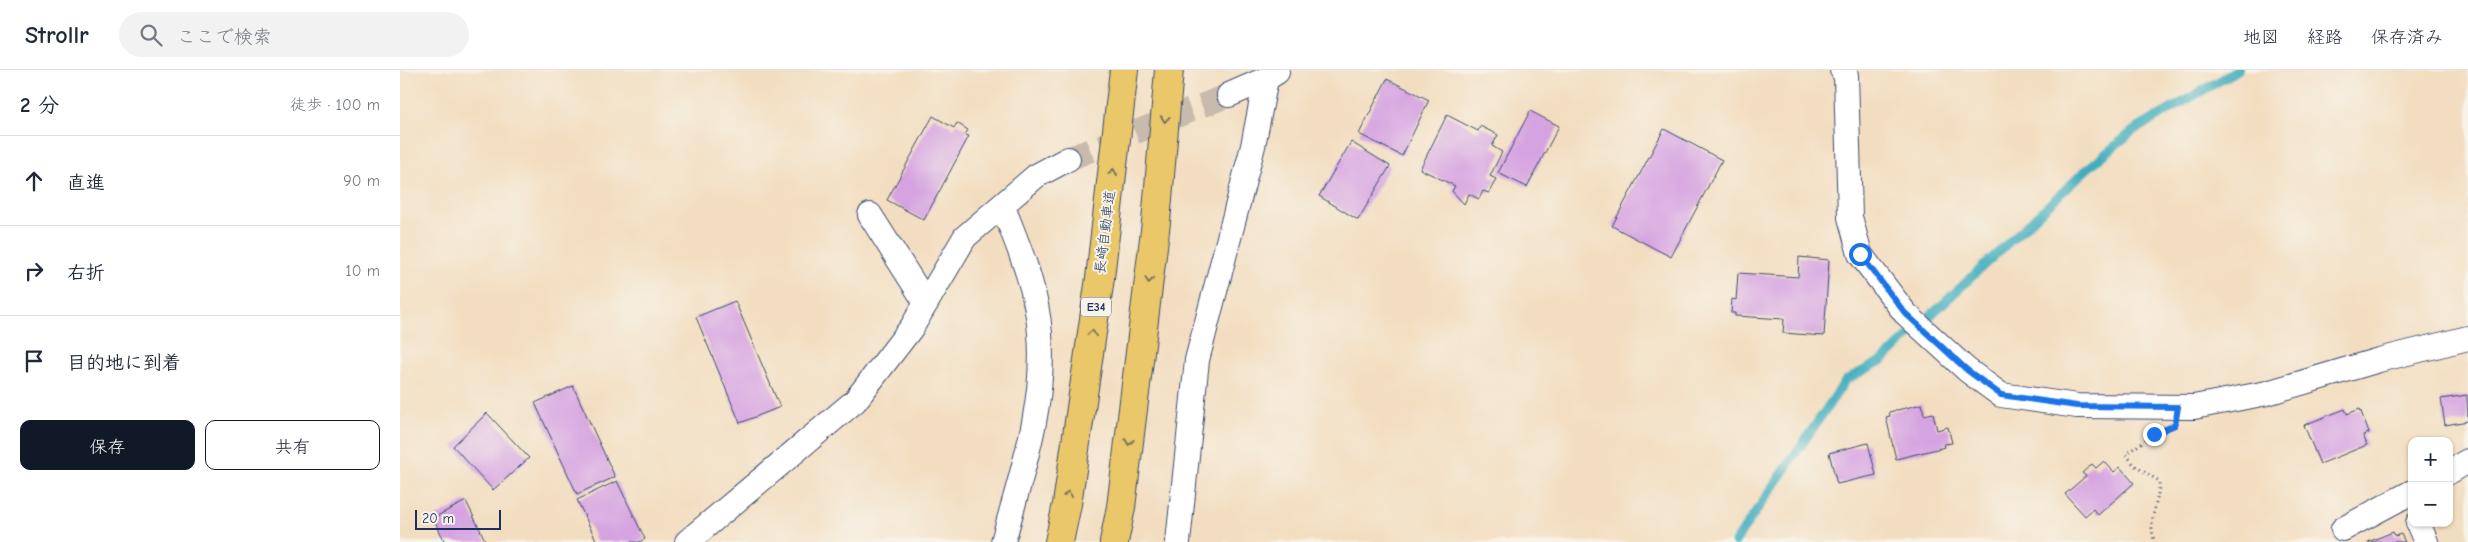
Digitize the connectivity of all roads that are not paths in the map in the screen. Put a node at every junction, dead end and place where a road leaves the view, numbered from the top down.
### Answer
1 (1124, 70) edge
2 (1169, 70) edge
3 (1842, 70) edge
4 (1273, 74) edge
5 (1229, 95) tunnel mouth
6 (1068, 159) tunnel mouth
7 (1002, 207) junction
8 (870, 215) dead end
9 (926, 303) junction
10 (2468, 338) edge
11 (2468, 462) edge
12 (2453, 470) edge
13 (2408, 500) edge
14 (2420, 527) edge
15 (2343, 529) dead end
16 (687, 542) edge
17 (1003, 542) edge
18 (1059, 542) edge
19 (1114, 542) edge
20 (1178, 542) edge
21 (2426, 542) edge

18 -> 1 highway, 長崎自動車道 / E34
2 -> 19 highway
3 - 10 street
4 - 5 street
4 - 20 street
6 - 7 street
7 - 9 street
7 - 17 street
8 - 9 street
9 - 16 street
11 - 12 street
13 - 15 street
14 - 21 street

